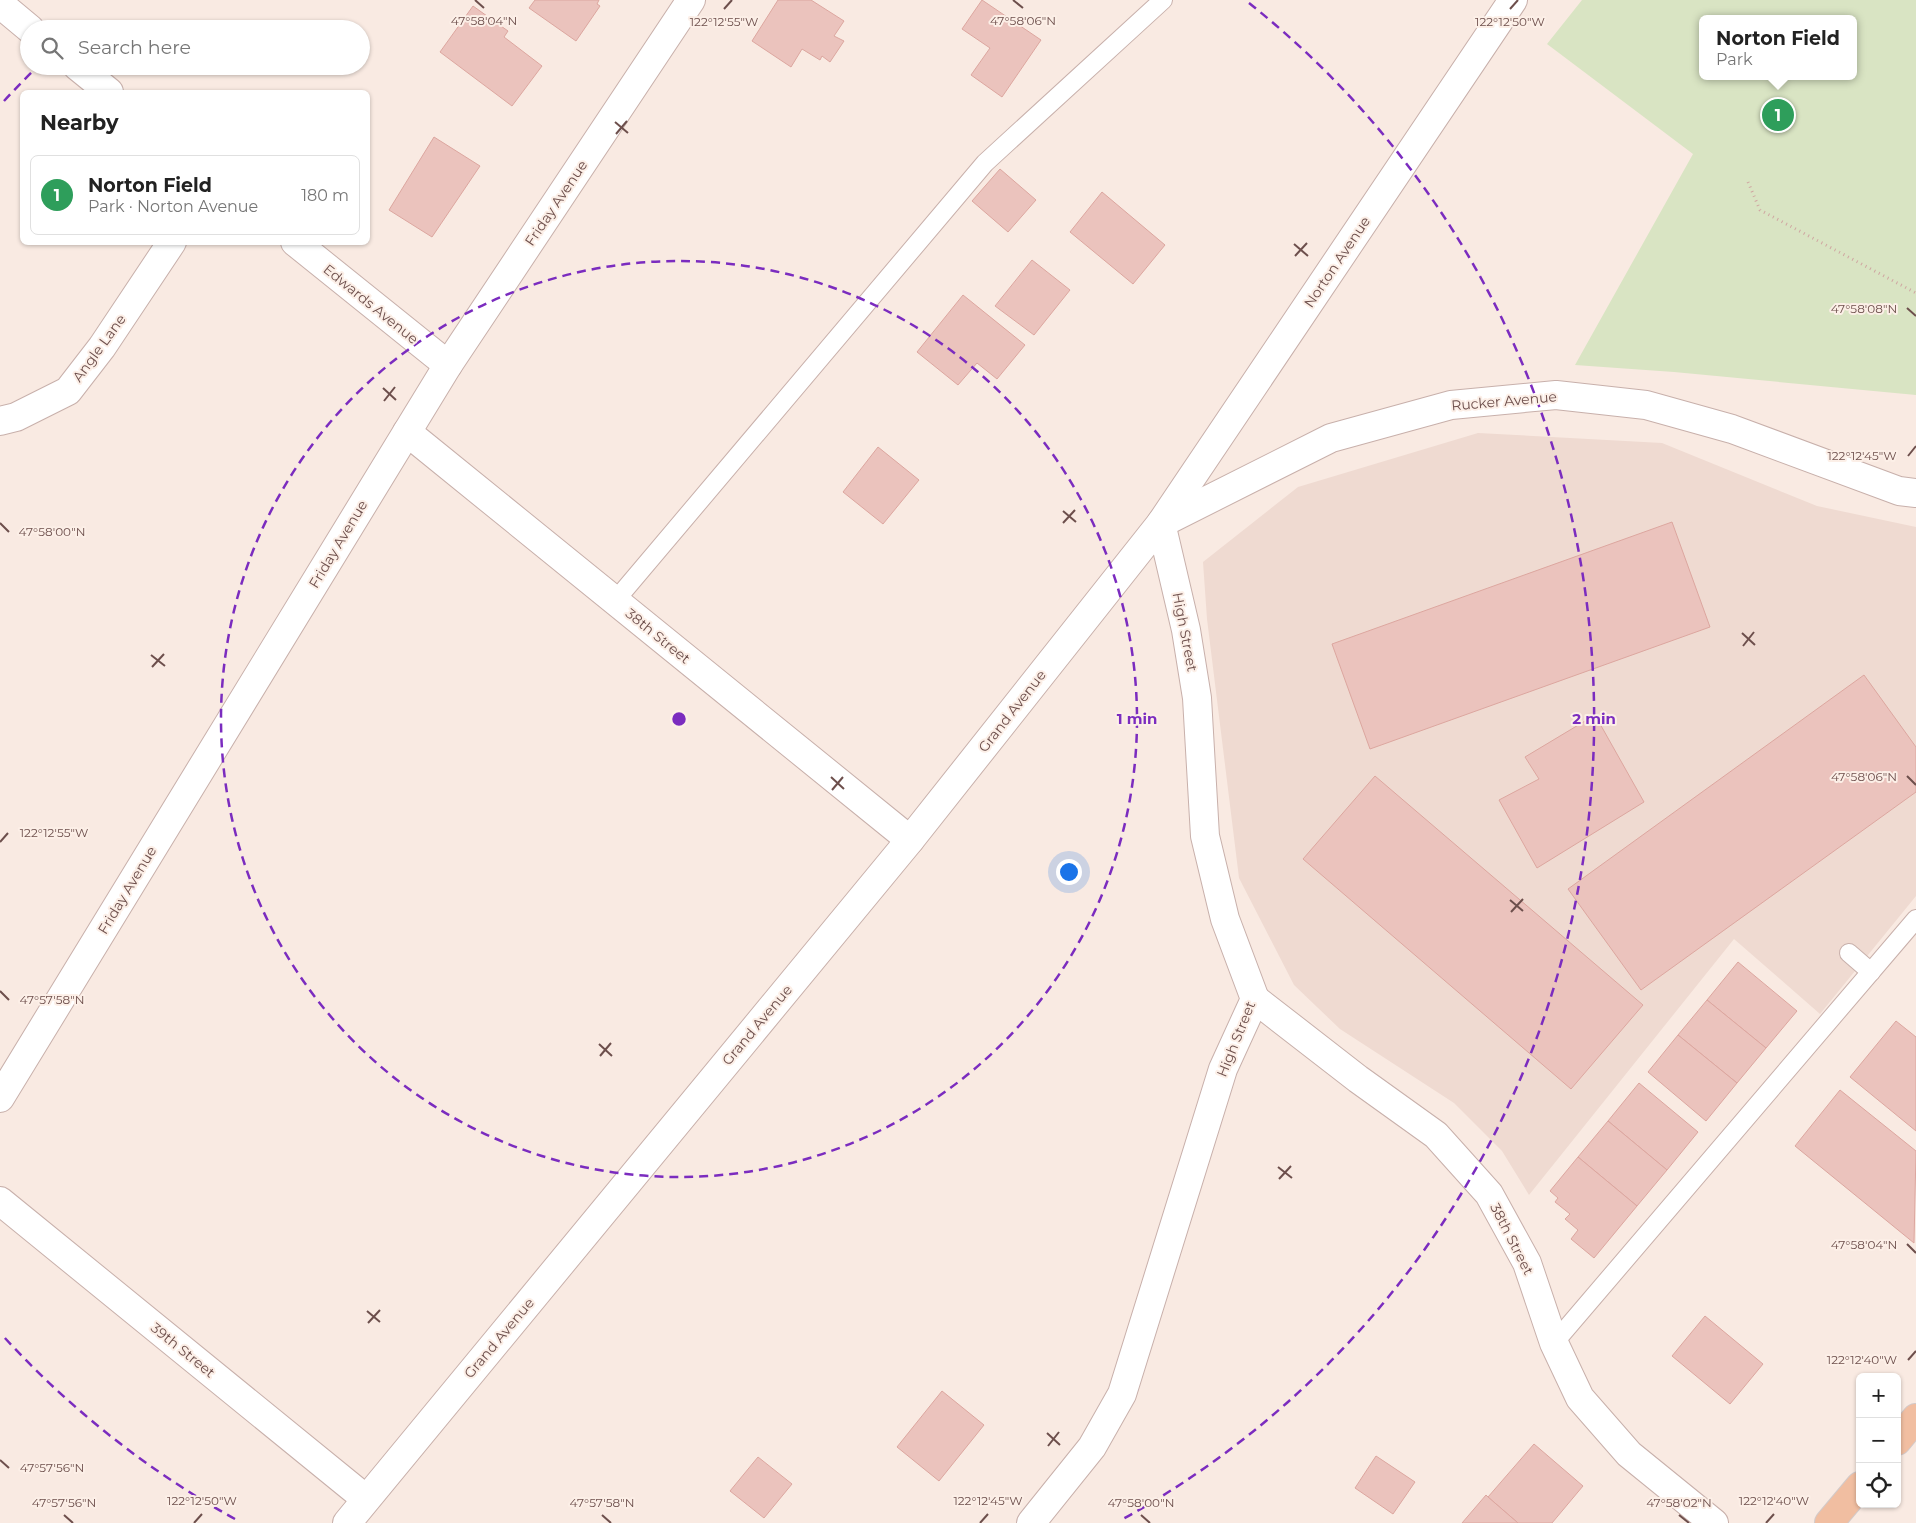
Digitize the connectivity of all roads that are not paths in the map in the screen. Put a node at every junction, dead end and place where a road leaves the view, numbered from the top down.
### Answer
1 (691, 0) edge
2 (1163, 0) edge
3 (1513, 0) edge
4 (0, 4) edge
5 (20, 21) edge
6 (88, 75) edge
7 (107, 90) edge
8 (170, 245) edge
9 (299, 245) edge
10 (448, 366) junction
11 (0, 421) edge
12 (407, 432) junction
13 (1916, 493) edge
14 (1160, 523) junction
15 (615, 601) junction
16 (910, 840) junction
17 (1916, 920) edge
18 (1849, 953) dead end
19 (1871, 972) junction
20 (1255, 999) junction
21 (0, 1098) edge
22 (0, 1201) edge
23 (1554, 1343) junction
24 (1916, 1418) edge
25 (1901, 1436) edge
26 (1856, 1491) edge
27 (366, 1499) junction
28 (347, 1523) edge
29 (1031, 1523) edge
30 (1714, 1523) edge
31 (1829, 1523) edge

1 - 10 street, Friday Avenue
2 - 15 lane
3 - 14 street, Norton Avenue
4 - 5 street
6 - 7 street
8 - 11 street, Angle Lane
9 - 10 street, Edwards Avenue
10 - 12 street, Friday Avenue
12 - 15 street, 38th Street
12 - 21 street, Friday Avenue
13 - 14 street, Rucker Avenue
14 - 16 street, Grand Avenue
14 - 20 street, High Street
15 - 16 street, 38th Street
16 - 27 street, Grand Avenue
17 - 19 lane
18 - 19 lane
19 - 23 lane
20 - 23 street, 38th Street
20 - 29 street, High Street
22 - 27 street, 39th Street
23 - 30 street, 38th Street
24 - 25 main road
26 - 31 main road
27 - 28 street, Grand Avenue

